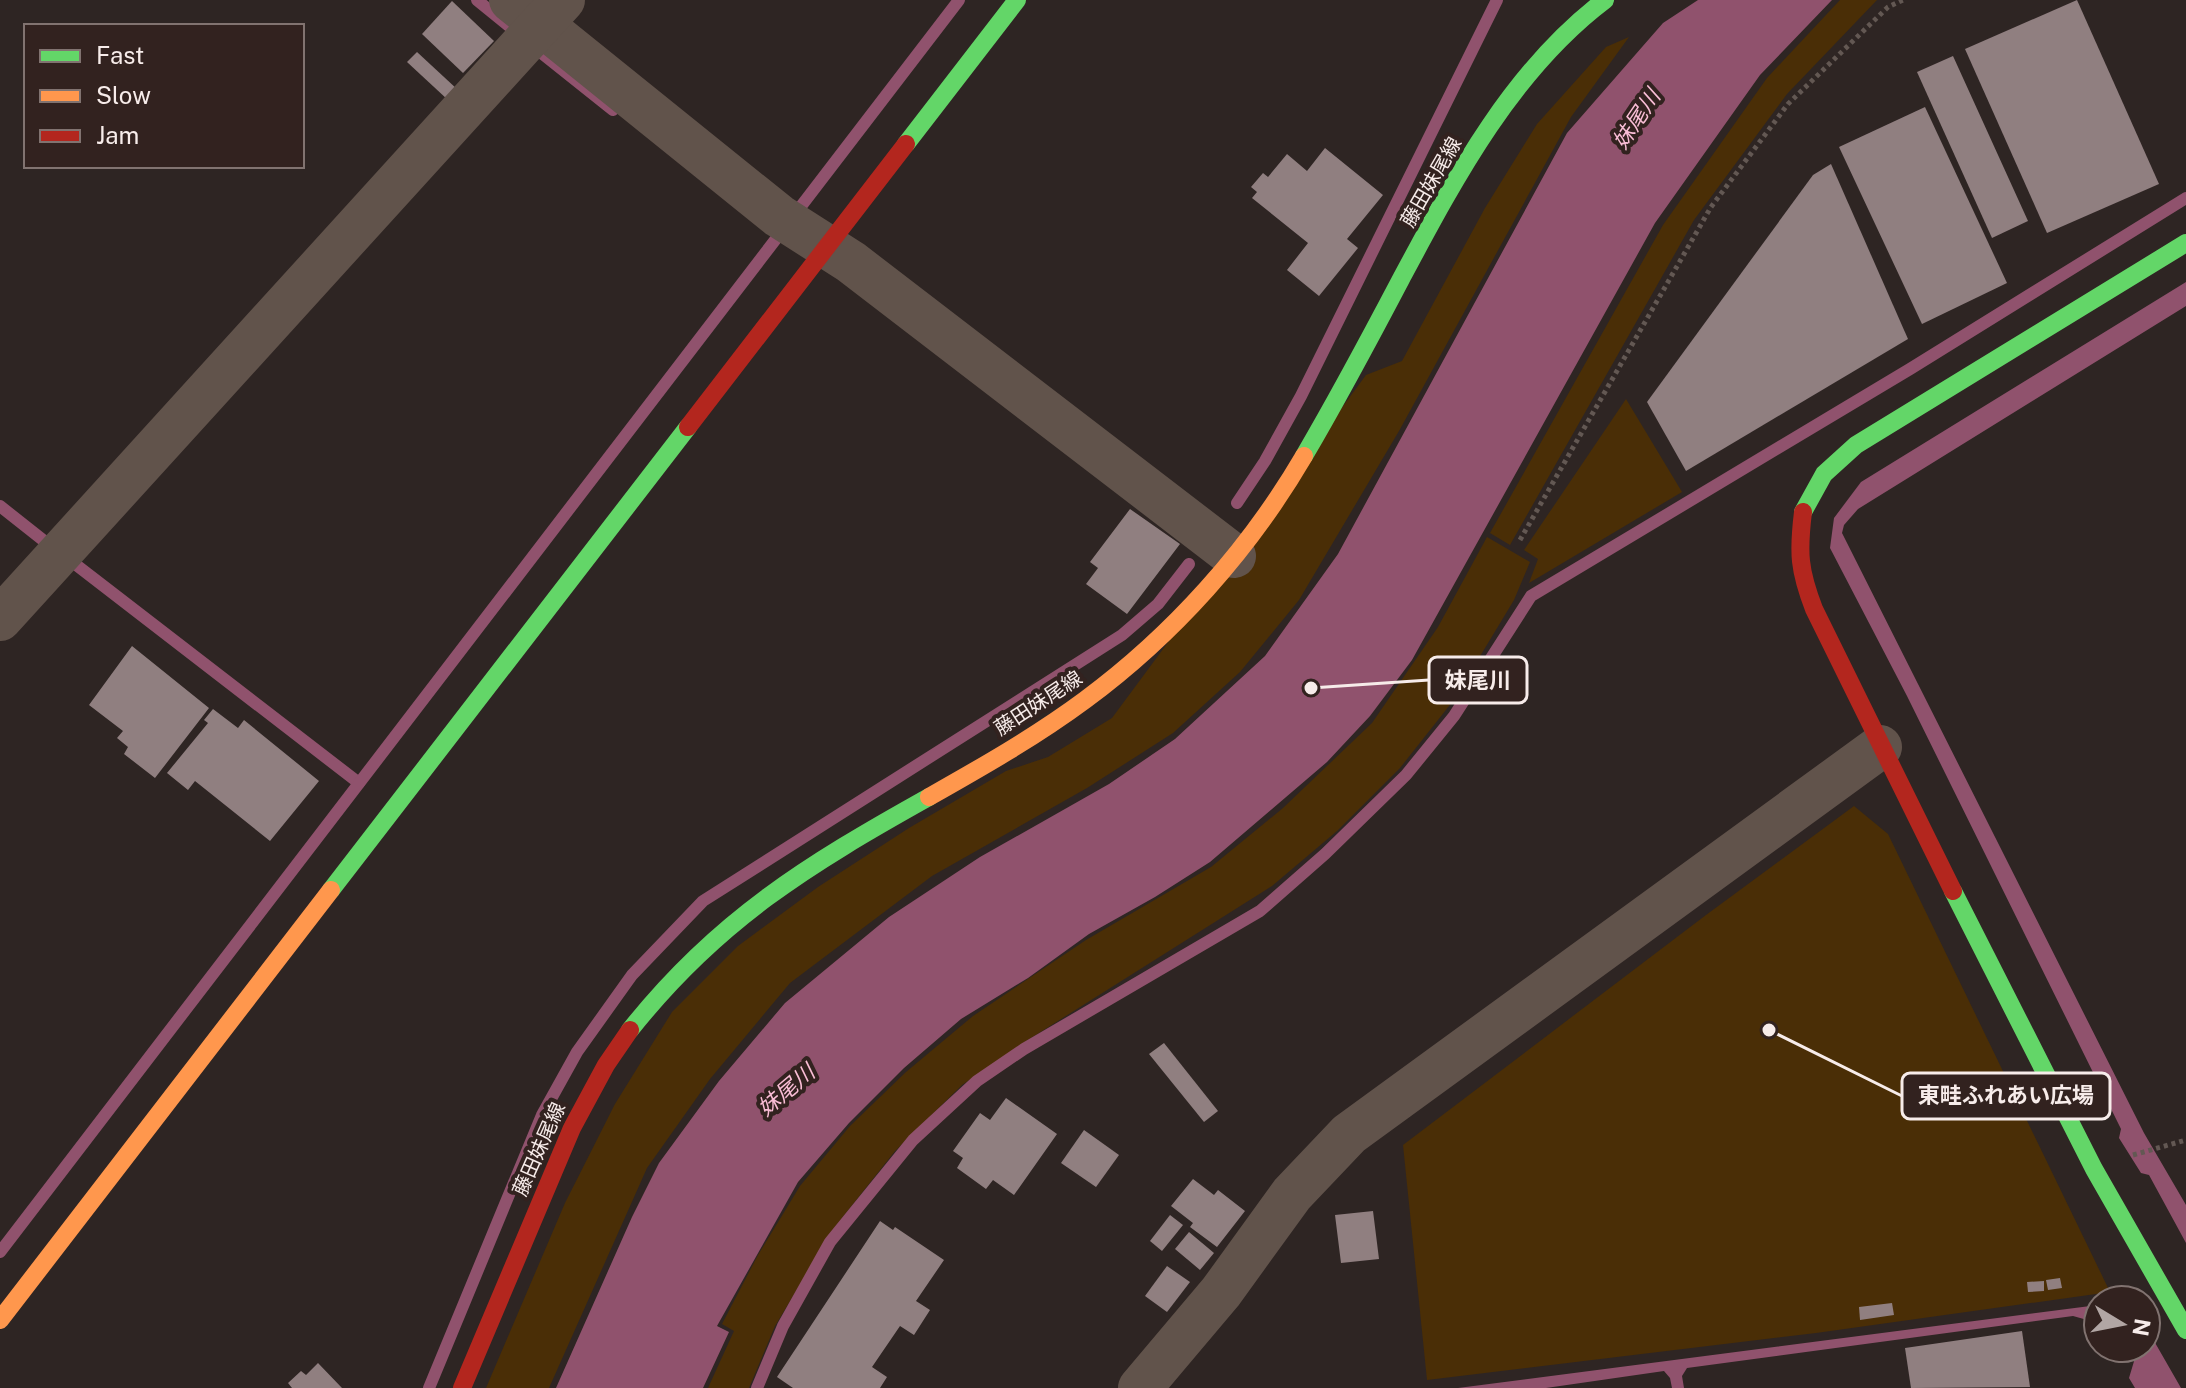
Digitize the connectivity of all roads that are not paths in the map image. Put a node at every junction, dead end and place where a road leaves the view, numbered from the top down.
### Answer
1 (1017, 0) edge
2 (1605, 0) edge
3 (538, 8) edge
4 (800, 231) junction
5 (2186, 243) edge
6 (1234, 556) junction
7 (0, 619) edge
8 (1880, 747) junction
9 (0, 1320) edge
10 (2186, 1330) edge
11 (462, 1388) edge
12 (1140, 1388) edge

1 - 4 street
2 - 6 street, 藤田妹尾線
3 - 4 street
3 - 7 street
4 - 6 street
4 - 9 street
5 - 8 street
6 - 11 street, 藤田妹尾線
8 - 10 street
8 - 12 street

